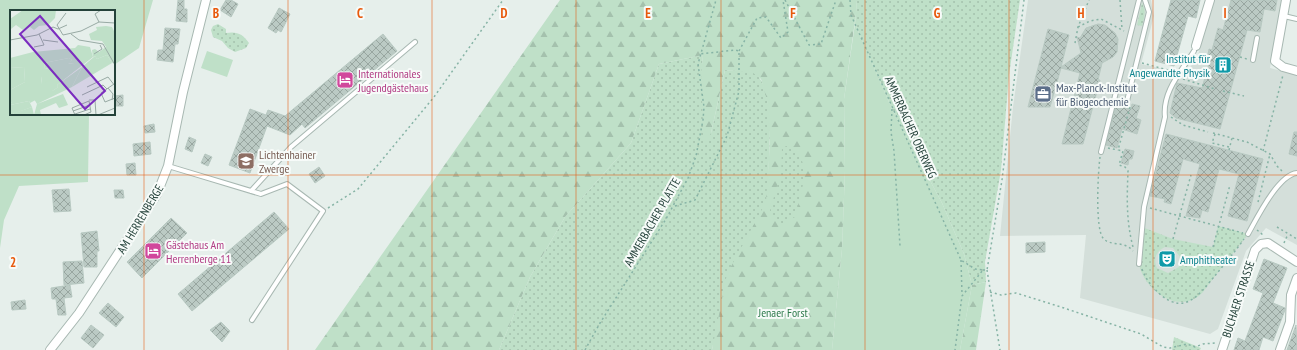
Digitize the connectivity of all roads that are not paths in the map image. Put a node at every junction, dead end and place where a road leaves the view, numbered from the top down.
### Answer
1 (206, 0) edge
2 (1139, 0) edge
3 (1145, 0) edge
4 (1210, 0) edge
5 (1286, 0) edge
6 (1284, 16) junction
7 (1297, 19) edge
8 (1258, 38) dead end
9 (415, 42) dead end
10 (1195, 48) joint
11 (1253, 60) dead end
12 (1297, 71) edge
13 (1127, 101) road end
14 (1101, 152) dead end
15 (168, 166) junction
16 (1297, 172) edge
17 (251, 191) junction
18 (1248, 234) road end
19 (1297, 262) edge
20 (1139, 264) road end
21 (1297, 278) edge
22 (252, 320) dead end
23 (50, 350) edge
24 (1222, 350) edge
25 (1280, 350) edge

1 - 15 street, AM HERRENBERGE
2 - 14 lane
3 - 13 lane
4 - 10 street
5 - 6 street
6 - 7 lane
6 - 12 street
8 - 11 lane
9 - 17 lane
10 - 20 lane
15 - 17 lane
15 - 23 street, AM HERRENBERGE
16 - 18 lane
17 - 22 lane
19 - 24 street, BUCHAER STRASSE
21 - 25 street

